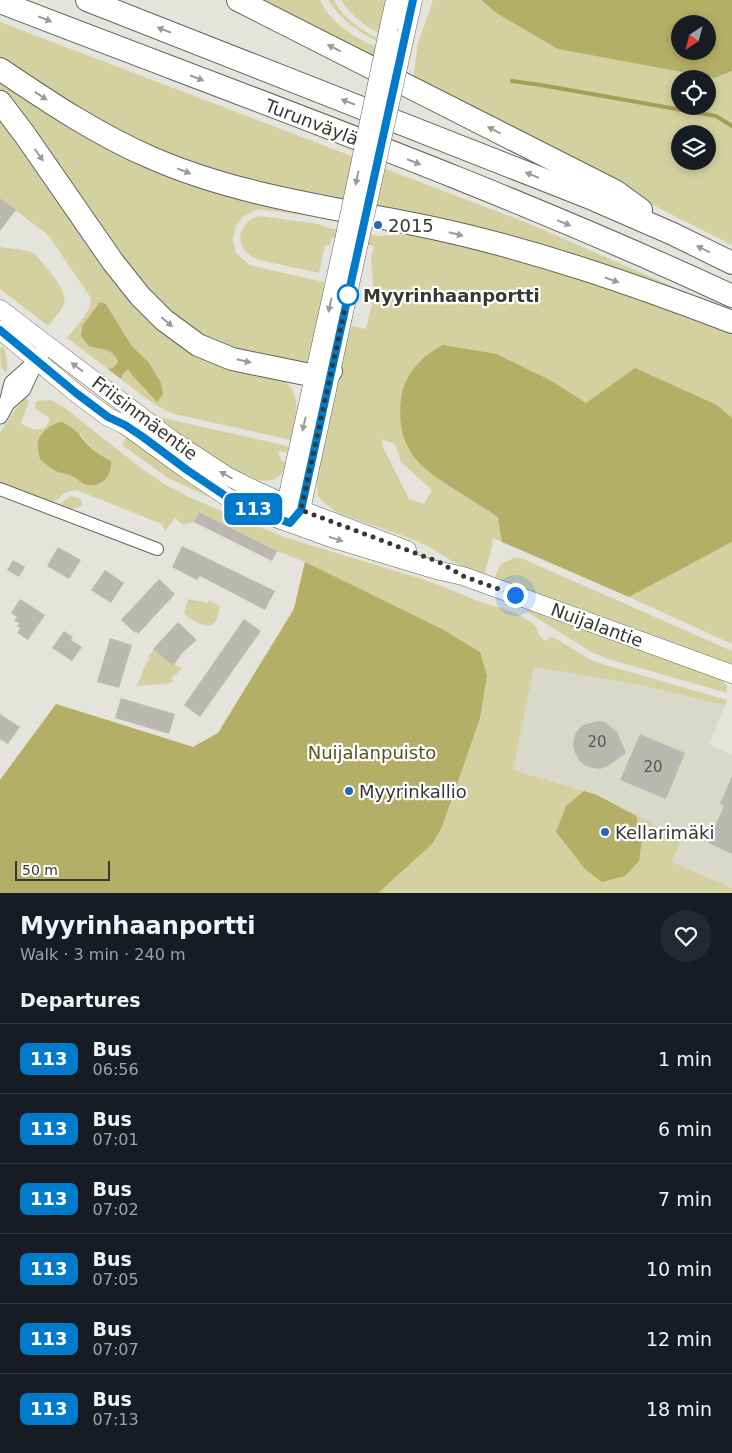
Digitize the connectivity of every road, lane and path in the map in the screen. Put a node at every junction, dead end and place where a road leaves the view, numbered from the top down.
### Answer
1 (87, 0) edge
2 (238, 0) edge
3 (395, 0) edge
4 (413, 0) edge
5 (0, 2) edge
6 (0, 69) edge
7 (0, 102) edge
8 (674, 234) junction
9 (352, 241) junction
10 (732, 263) edge
11 (732, 296) edge
12 (0, 309) edge
13 (732, 322) edge
14 (0, 330) edge
15 (48, 345) junction
16 (36, 361) junction
17 (323, 373) junction
18 (3, 410) edge
19 (0, 489) edge
20 (292, 512) junction
21 (157, 550) dead end
22 (732, 674) edge

8 -> 1 highway, Turunväylä
8 -> 2 highway
3 -> 9 main road, bridge
4 - 9 main road, bridge
5 -> 11 highway, Turunväylä
6 -> 13 highway
7 -> 17 highway
10 -> 8 highway, Turunväylä
9 - 17 main road
12 - 15 main road, Friisinmäentie
14 - 16 main road, Friisinmäentie
15 - 16 street
20 -> 15 main road, Friisinmäentie
16 - 18 street
16 - 20 main road, Friisinmäentie
17 - 20 main road
19 - 21 street
20 - 22 main road, Nuijalantie

